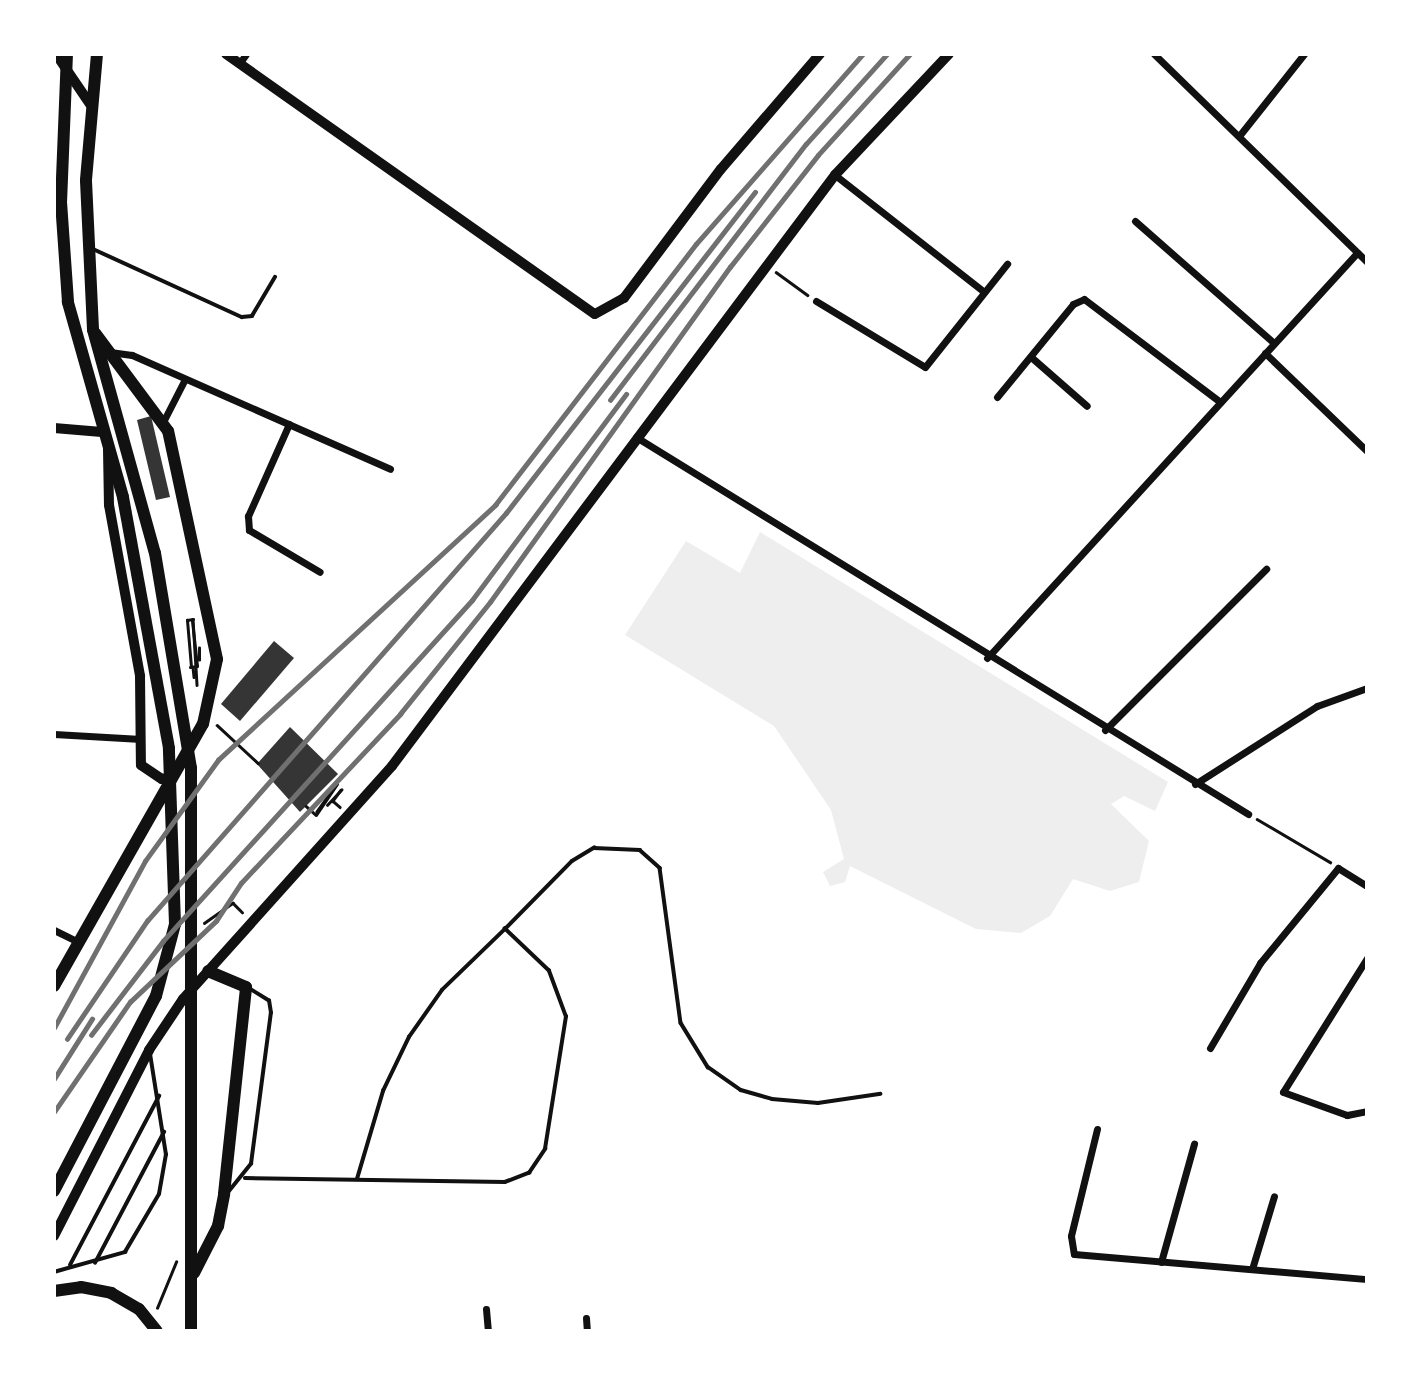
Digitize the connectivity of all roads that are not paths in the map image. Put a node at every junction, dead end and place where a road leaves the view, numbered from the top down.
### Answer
1 (56, 54) edge
2 (97, 54) edge
3 (226, 54) edge
4 (820, 54) edge
5 (949, 54) edge
6 (1154, 54) edge
7 (1304, 54) edge
8 (66, 59) edge
9 (242, 59) edge
10 (90, 104) junction
11 (1238, 136) junction
12 (835, 175) junction
13 (1135, 221) dead end
14 (88, 247) junction
15 (1357, 253) junction
16 (1367, 262) edge
17 (1007, 264) dead end
18 (275, 277) dead end
19 (984, 291) junction
20 (816, 301) road end
21 (93, 330) junction
22 (1274, 343) junction
23 (109, 352) junction
24 (1265, 353) junction
25 (1031, 357) junction
26 (185, 379) junction
27 (997, 397) dead end
28 (1220, 402) junction
29 (1087, 406) dead end
30 (163, 422) junction
31 (289, 424) junction
32 (54, 428) edge
33 (102, 432) junction
34 (635, 437) junction
35 (108, 449) junction
36 (1367, 451) edge
37 (390, 468) dead end
38 (1266, 569) dead end
39 (320, 572) dead end
40 (987, 659) junction
41 (1367, 688) edge
42 (1105, 730) junction
43 (54, 734) edge
44 (141, 739) junction
45 (174, 776) junction
46 (1195, 784) junction
47 (1248, 814) road end
48 (1367, 886) edge
49 (505, 929) junction
50 (54, 930) edge
51 (80, 943) junction
52 (1367, 958) edge
53 (208, 971) junction
54 (54, 986) edge
55 (246, 987) junction
56 (1210, 1048) dead end
57 (149, 1050) junction
58 (880, 1094) dead end
59 (159, 1096) junction
60 (1367, 1111) edge
61 (1097, 1129) dead end
62 (164, 1132) junction
63 (1194, 1144) dead end
64 (245, 1178) junction
65 (357, 1179) junction
66 (54, 1191) edge
67 (224, 1194) junction
68 (1274, 1196) dead end
69 (54, 1236) edge
70 (1161, 1262) junction
71 (94, 1263) junction
72 (70, 1265) junction
73 (1252, 1269) junction
74 (54, 1272) edge
75 (194, 1273) junction
76 (1367, 1279) edge
77 (54, 1291) edge
78 (486, 1309) dead end
79 (586, 1318) dead end
80 (154, 1325) edge
81 (191, 1331) edge
82 (488, 1331) edge
83 (587, 1331) edge

1 - 8 main road
2 - 10 main road
3 - 9 main road
4 - 9 main road
5 - 12 main road
6 - 11 street
7 - 11 street
8 - 10 main road
8 - 33 main road
10 - 14 main road
11 - 15 street
12 - 19 street
12 - 34 main road
13 - 22 street
14 - 18 lane
14 - 21 main road
15 - 16 street
15 - 22 street
17 - 19 street
19 - 20 street
21 - 23 main road
21 - 75 main road
22 - 24 street
23 - 26 street
23 - 30 main road
24 - 28 street
24 - 36 street
25 - 27 street
25 - 28 street
25 - 29 street
26 - 30 street
26 - 31 street
28 - 40 street
30 - 45 main road
31 - 37 street
31 - 39 street
32 - 33 main road
33 - 35 main road
34 - 40 street
34 - 53 main road
35 - 44 main road
35 - 66 main road
38 - 42 street
40 - 42 street
41 - 46 street
42 - 46 street
43 - 44 street
44 - 45 main road
45 - 51 main road
46 - 47 street
48 - 56 street
49 - 58 lane
49 - 65 lane
49 - 65 lane
50 - 51 street
51 - 54 main road
52 - 60 street
53 - 55 main road
53 - 57 main road
55 - 64 lane
55 - 67 main road
57 - 59 lane
57 - 69 main road
59 - 62 lane
59 - 72 lane
61 - 70 street
62 - 71 lane
62 - 71 lane
63 - 70 street
64 - 65 lane
64 - 67 lane
67 - 75 main road
68 - 73 street
70 - 73 street
71 - 72 lane
72 - 74 lane
73 - 76 street
75 - 81 main road
77 - 80 main road
78 - 82 street
79 - 83 street

